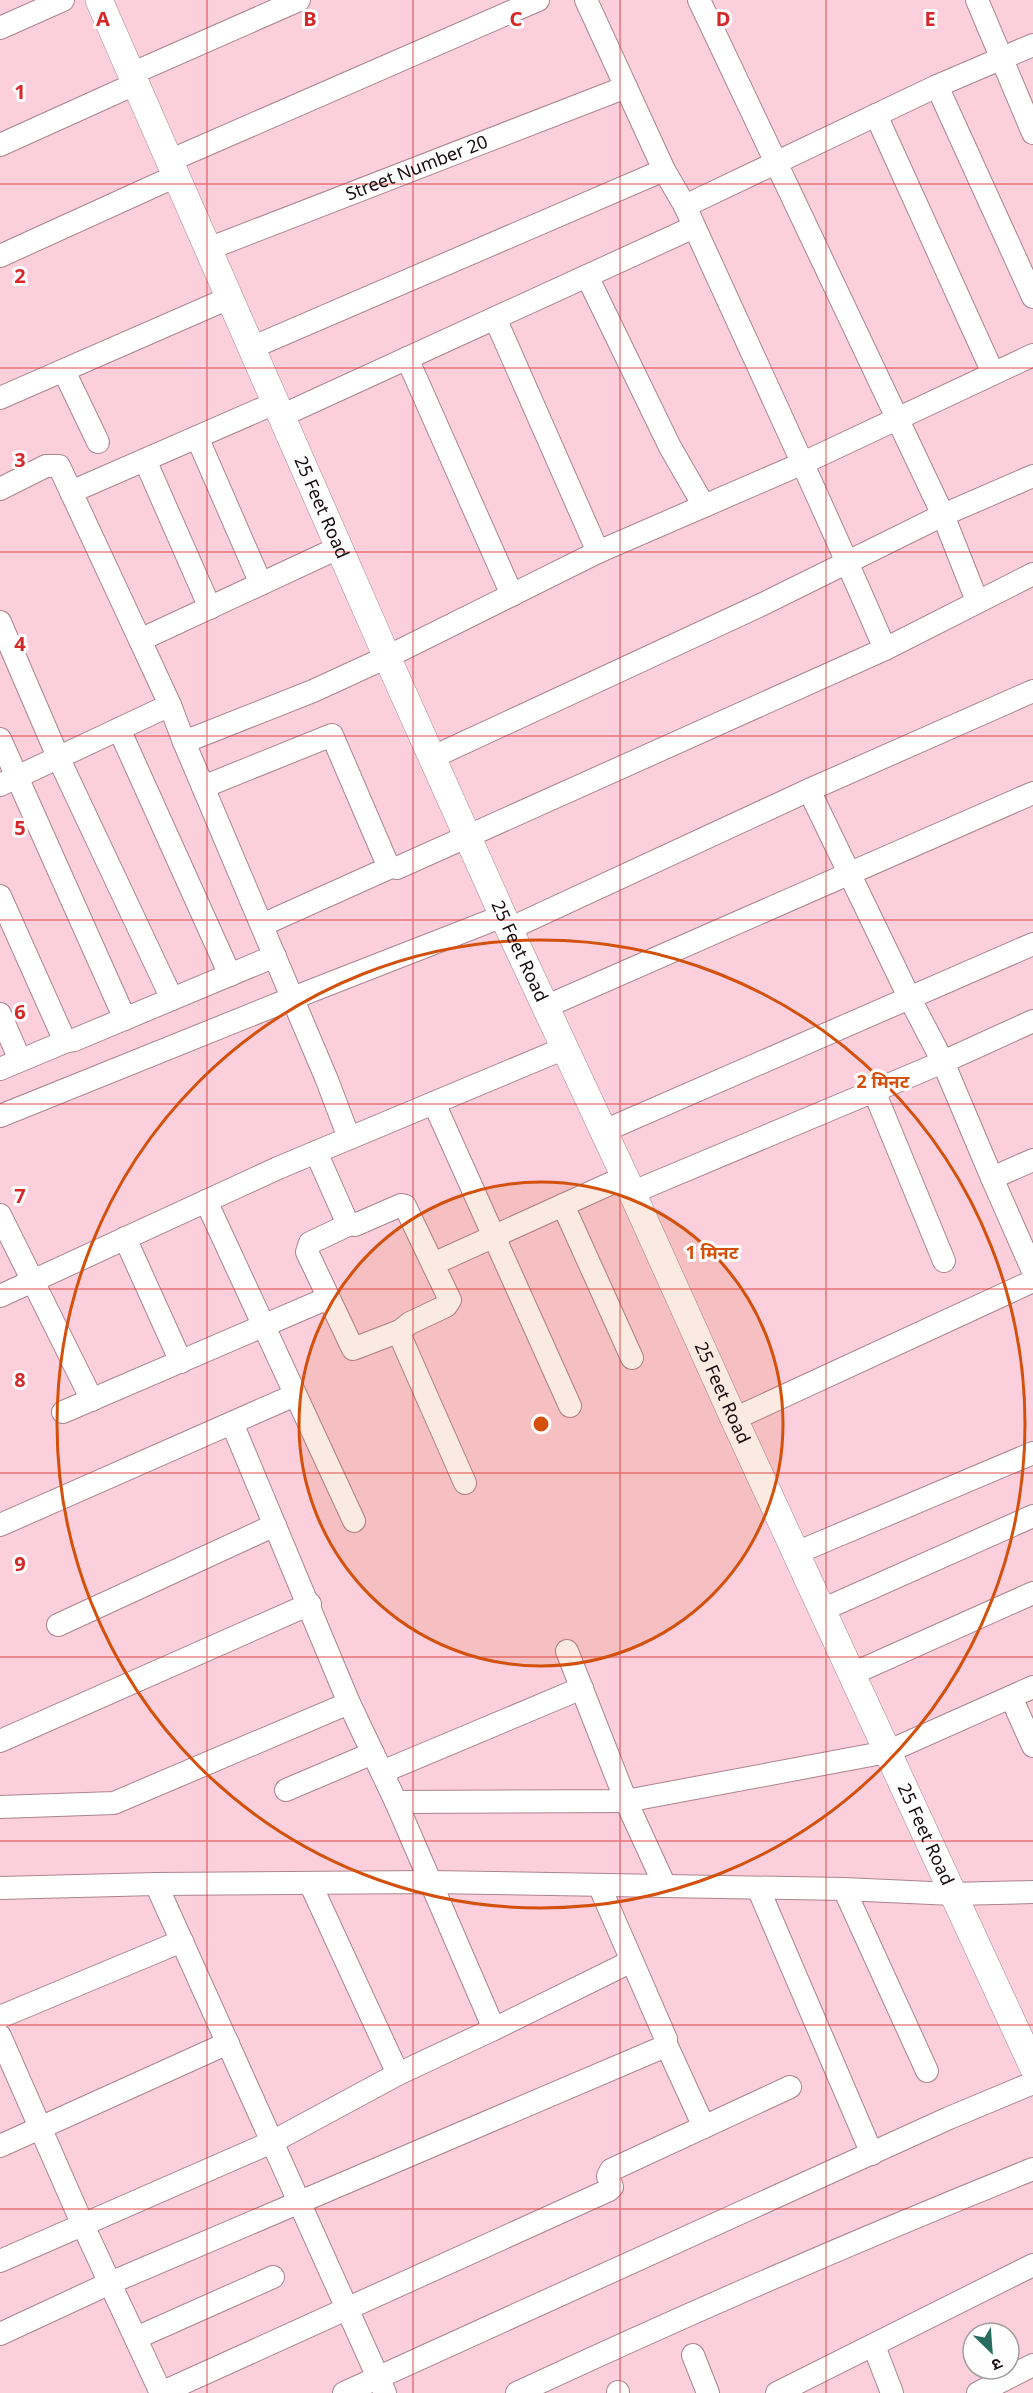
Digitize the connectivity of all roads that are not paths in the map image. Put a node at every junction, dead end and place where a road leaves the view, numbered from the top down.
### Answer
1 (63, 0) edge
2 (99, 0) edge
3 (299, 0) edge
4 (538, 0) edge
5 (586, 0) edge
6 (699, 0) edge
7 (976, 0) edge
8 (0, 28) edge
9 (1033, 45) edge
10 (1001, 59) junction
11 (133, 79) junction
12 (937, 86) junction
13 (626, 87) junction
14 (876, 115) junction
15 (1033, 133) edge
16 (0, 144) edge
17 (775, 162) junction
18 (172, 168) junction
19 (664, 170) junction
20 (685, 206) junction
21 (694, 227) junction
22 (208, 249) junction
23 (0, 256) edge
24 (587, 276) junction
25 (1033, 297) edge
26 (229, 298) junction
27 (495, 318) junction
28 (251, 348) junction
29 (1033, 355) edge
30 (407, 358) junction
31 (64, 371) junction
32 (993, 373) junction
33 (0, 398) edge
34 (278, 409) junction
35 (898, 418) junction
36 (197, 437) junction
37 (98, 442) dead end
38 (145, 460) junction
39 (801, 464) junction
40 (1033, 476) edge
41 (0, 489) edge
42 (71, 492) junction
43 (704, 506) junction
44 (943, 515) junction
45 (339, 548) junction
46 (598, 552) junction
47 (848, 562) junction
48 (1033, 574) edge
49 (261, 584) junction
50 (512, 595) junction
51 (977, 601) junction
52 (210, 608) junction
53 (0, 622) edge
54 (140, 640) junction
55 (885, 649) junction
56 (387, 657) junction
57 (1033, 692) edge
58 (170, 705) junction
59 (119, 729) junction
60 (0, 739) edge
61 (184, 742) junction
62 (58, 758) junction
63 (431, 758) junction
64 (8, 781) edge
65 (203, 787) junction
66 (809, 789) junction
67 (1033, 794) edge
68 (467, 837) junction
69 (391, 867) junction
70 (850, 876) junction
71 (0, 896) edge
72 (506, 923) junction
73 (262, 925) junction
74 (1033, 944) edge
75 (275, 956) junction
76 (230, 975) junction
77 (909, 997) junction
78 (293, 998) junction
79 (172, 999) junction
80 (545, 1007) junction
81 (0, 1014) edge
82 (125, 1019) junction
83 (1033, 1021) edge
84 (67, 1041) junction
85 (565, 1048) junction
86 (943, 1062) junction
87 (10, 1065) edge
88 (874, 1091) junction
89 (434, 1103) junction
90 (0, 1116) edge
91 (604, 1131) junction
92 (349, 1138) junction
93 (316, 1152) junction
94 (1033, 1160) edge
95 (992, 1178) junction
96 (628, 1185) junction
97 (206, 1201) junction
98 (562, 1205) junction
99 (0, 1215) edge
100 (351, 1224) junction
101 (494, 1237) junction
102 (125, 1238) junction
103 (944, 1261) dead end
104 (433, 1264) junction
105 (1033, 1271) edge
106 (34, 1280) junction
107 (1033, 1281) edge
108 (0, 1296) edge
109 (328, 1298) junction
110 (264, 1326) junction
111 (400, 1331) junction
112 (632, 1358) dead end
113 (181, 1362) junction
114 (295, 1395) junction
115 (92, 1400) junction
116 (570, 1406) dead end
117 (63, 1412) dead end
118 (734, 1419) junction
119 (232, 1423) junction
120 (1033, 1453) edge
121 (465, 1483) dead end
122 (1033, 1516) edge
123 (354, 1521) dead end
124 (0, 1525) edge
125 (275, 1525) junction
126 (796, 1553) junction
127 (1033, 1593) edge
128 (310, 1604) junction
129 (822, 1610) junction
130 (58, 1625) dead end
131 (567, 1651) dead end
132 (852, 1674) junction
133 (1033, 1687) edge
134 (582, 1688) junction
135 (1011, 1697) junction
136 (350, 1703) junction
137 (0, 1742) edge
138 (1033, 1746) edge
139 (887, 1752) junction
140 (377, 1762) junction
141 (286, 1790) dead end
142 (626, 1801) junction
143 (396, 1802) junction
144 (0, 1807) edge
145 (429, 1882) junction
146 (310, 1883) junction
147 (156, 1884) junction
148 (599, 1885) junction
149 (665, 1886) junction
150 (0, 1888) edge
151 (758, 1888) junction
152 (844, 1889) junction
153 (1033, 1892) edge
154 (953, 1894) junction
155 (182, 1941) junction
156 (632, 1961) junction
157 (0, 2017) edge
158 (494, 2029) junction
159 (0, 2036) edge
160 (228, 2043) junction
161 (666, 2044) junction
162 (1033, 2067) edge
163 (927, 2071) dead end
164 (398, 2074) junction
165 (1033, 2083) edge
166 (790, 2087) dead end
167 (704, 2127) junction
168 (41, 2129) junction
169 (272, 2142) junction
170 (0, 2146) edge
171 (872, 2154) junction
172 (1033, 2169) edge
173 (299, 2202) junction
174 (82, 2223) junction
175 (0, 2261) edge
176 (1033, 2265) edge
177 (273, 2277) dead end
178 (110, 2283) junction
179 (347, 2308) junction
180 (0, 2334) edge
181 (136, 2338) junction
182 (874, 2346) junction
183 (693, 2355) dead end
184 (1033, 2365) edge
185 (382, 2385) edge
186 (161, 2393) edge
187 (344, 2393) edge
188 (517, 2393) edge
189 (708, 2393) edge
190 (777, 2393) edge
191 (892, 2393) edge
192 (978, 2393) edge

1 - 8 street
2 - 11 street, 25 Feet Road
3 - 11 street
4 - 18 street
5 - 13 street
6 - 17 street
7 - 10 street
9 - 10 street
10 - 12 street
10 - 15 street
11 - 16 street
11 - 18 street, 25 Feet Road
12 - 14 street
12 - 25 street
13 - 19 street
13 - 22 street, Street Number 20
14 - 17 street
14 - 32 street
17 - 20 street
17 - 35 street
18 - 22 street, 25 Feet Road
18 - 23 street
19 - 20 street
19 - 28 street
20 - 21 street
21 - 24 street
21 - 39 street
22 - 26 street, 25 Feet Road
24 - 27 street
24 - 43 street
26 - 28 street, 25 Feet Road
26 - 31 street
27 - 30 street
27 - 46 street
28 - 34 street, 25 Feet Road
29 - 32 street
30 - 34 street
30 - 50 street
31 - 33 street
31 - 37 street
32 - 35 street
34 - 36 street
34 - 45 street, 25 Feet Road
35 - 39 street
35 - 44 street
36 - 38 street
36 - 49 street
38 - 42 street
38 - 52 street
39 - 43 street
39 - 47 street
40 - 44 street
41 - 42 street
42 - 54 street
43 - 46 street
44 - 47 street
44 - 51 street
45 - 49 street
45 - 56 street, 25 Feet Road
46 - 50 street
47 - 55 street
47 - 63 street
48 - 51 street
49 - 52 street
50 - 56 street
51 - 55 street
52 - 54 street
53 - 62 street
54 - 58 street
55 - 68 street
56 - 61 street
56 - 63 street, 25 Feet Road
57 - 66 street
58 - 59 street
58 - 61 street
59 - 62 street
59 - 76 street
60 - 64 street
61 - 65 street
62 - 64 street
62 - 79 street
63 - 68 street, 25 Feet Road
64 - 82 street
65 - 69 street
65 - 73 street
66 - 70 street
66 - 72 street
67 - 70 street
68 - 69 street
68 - 72 street, 25 Feet Road
69 - 73 street
70 - 77 street
70 - 80 street
71 - 84 street
72 - 78 street
72 - 80 street, 25 Feet Road
73 - 75 street
74 - 77 street
75 - 76 street
75 - 78 street
76 - 79 street
77 - 86 street
77 - 91 street
78 - 90 street
78 - 92 street
79 - 82 street
80 - 85 street, 25 Feet Road
81 - 87 street
82 - 84 street
83 - 86 street
84 - 87 street
85 - 89 street
85 - 91 street, 25 Feet Road
86 - 88 street
86 - 95 street
88 - 96 street
88 - 103 street
89 - 92 street
89 - 101 street
91 - 96 street, 25 Feet Road
92 - 93 street
93 - 97 street
93 - 100 street
94 - 95 street
95 - 105 street
96 - 98 street
96 - 118 street, 25 Feet Road
97 - 102 street
97 - 110 street
98 - 101 street
98 - 112 street
99 - 106 street
100 - 104 street
100 - 109 street
101 - 104 street
101 - 116 street
102 - 106 street
102 - 113 street
104 - 111 street
106 - 108 street
106 - 115 street
107 - 118 street
109 - 110 street
109 - 111 street
110 - 113 street
110 - 114 street
111 - 121 street
113 - 115 street
114 - 119 street
114 - 123 street
115 - 117 street
118 - 126 street, 25 Feet Road
119 - 124 street
119 - 125 street
120 - 126 street
122 - 129 street
125 - 128 street
125 - 130 street
126 - 129 street, 25 Feet Road
127 - 132 street
128 - 136 street
128 - 137 street
129 - 132 street, 25 Feet Road
131 - 134 street
132 - 139 street, 25 Feet Road
133 - 135 street
134 - 140 street
134 - 142 street
135 - 138 street
135 - 139 street
136 - 140 street
136 - 144 street
139 - 142 street
139 - 154 street, 25 Feet Road
140 - 141 street
140 - 143 street
142 - 143 street
142 - 149 street
143 - 145 street
145 - 146 street
145 - 148 street
145 - 158 street
146 - 147 street
146 - 164 street
147 - 150 street
147 - 155 street
148 - 149 street
148 - 156 street
149 - 151 street
151 - 152 street
151 - 171 street
152 - 154 street
152 - 163 street
153 - 154 street
154 - 162 street, 25 Feet Road
155 - 157 street
155 - 160 street
156 - 158 street
156 - 161 street
158 - 164 street
159 - 168 street
160 - 168 street
160 - 169 street
161 - 167 street
161 - 173 street
164 - 169 street
165 - 171 street
166 - 167 street
167 - 179 street
168 - 170 street
168 - 174 street
169 - 173 street
169 - 174 street
171 - 185 street
172 - 188 street
173 - 178 street
173 - 179 street
174 - 175 street
174 - 178 street
176 - 182 street
177 - 181 street
178 - 180 street
178 - 181 street
179 - 185 street
179 - 186 street
181 - 186 street
182 - 190 street
182 - 191 street
183 - 189 street
184 - 192 street
185 - 187 street

